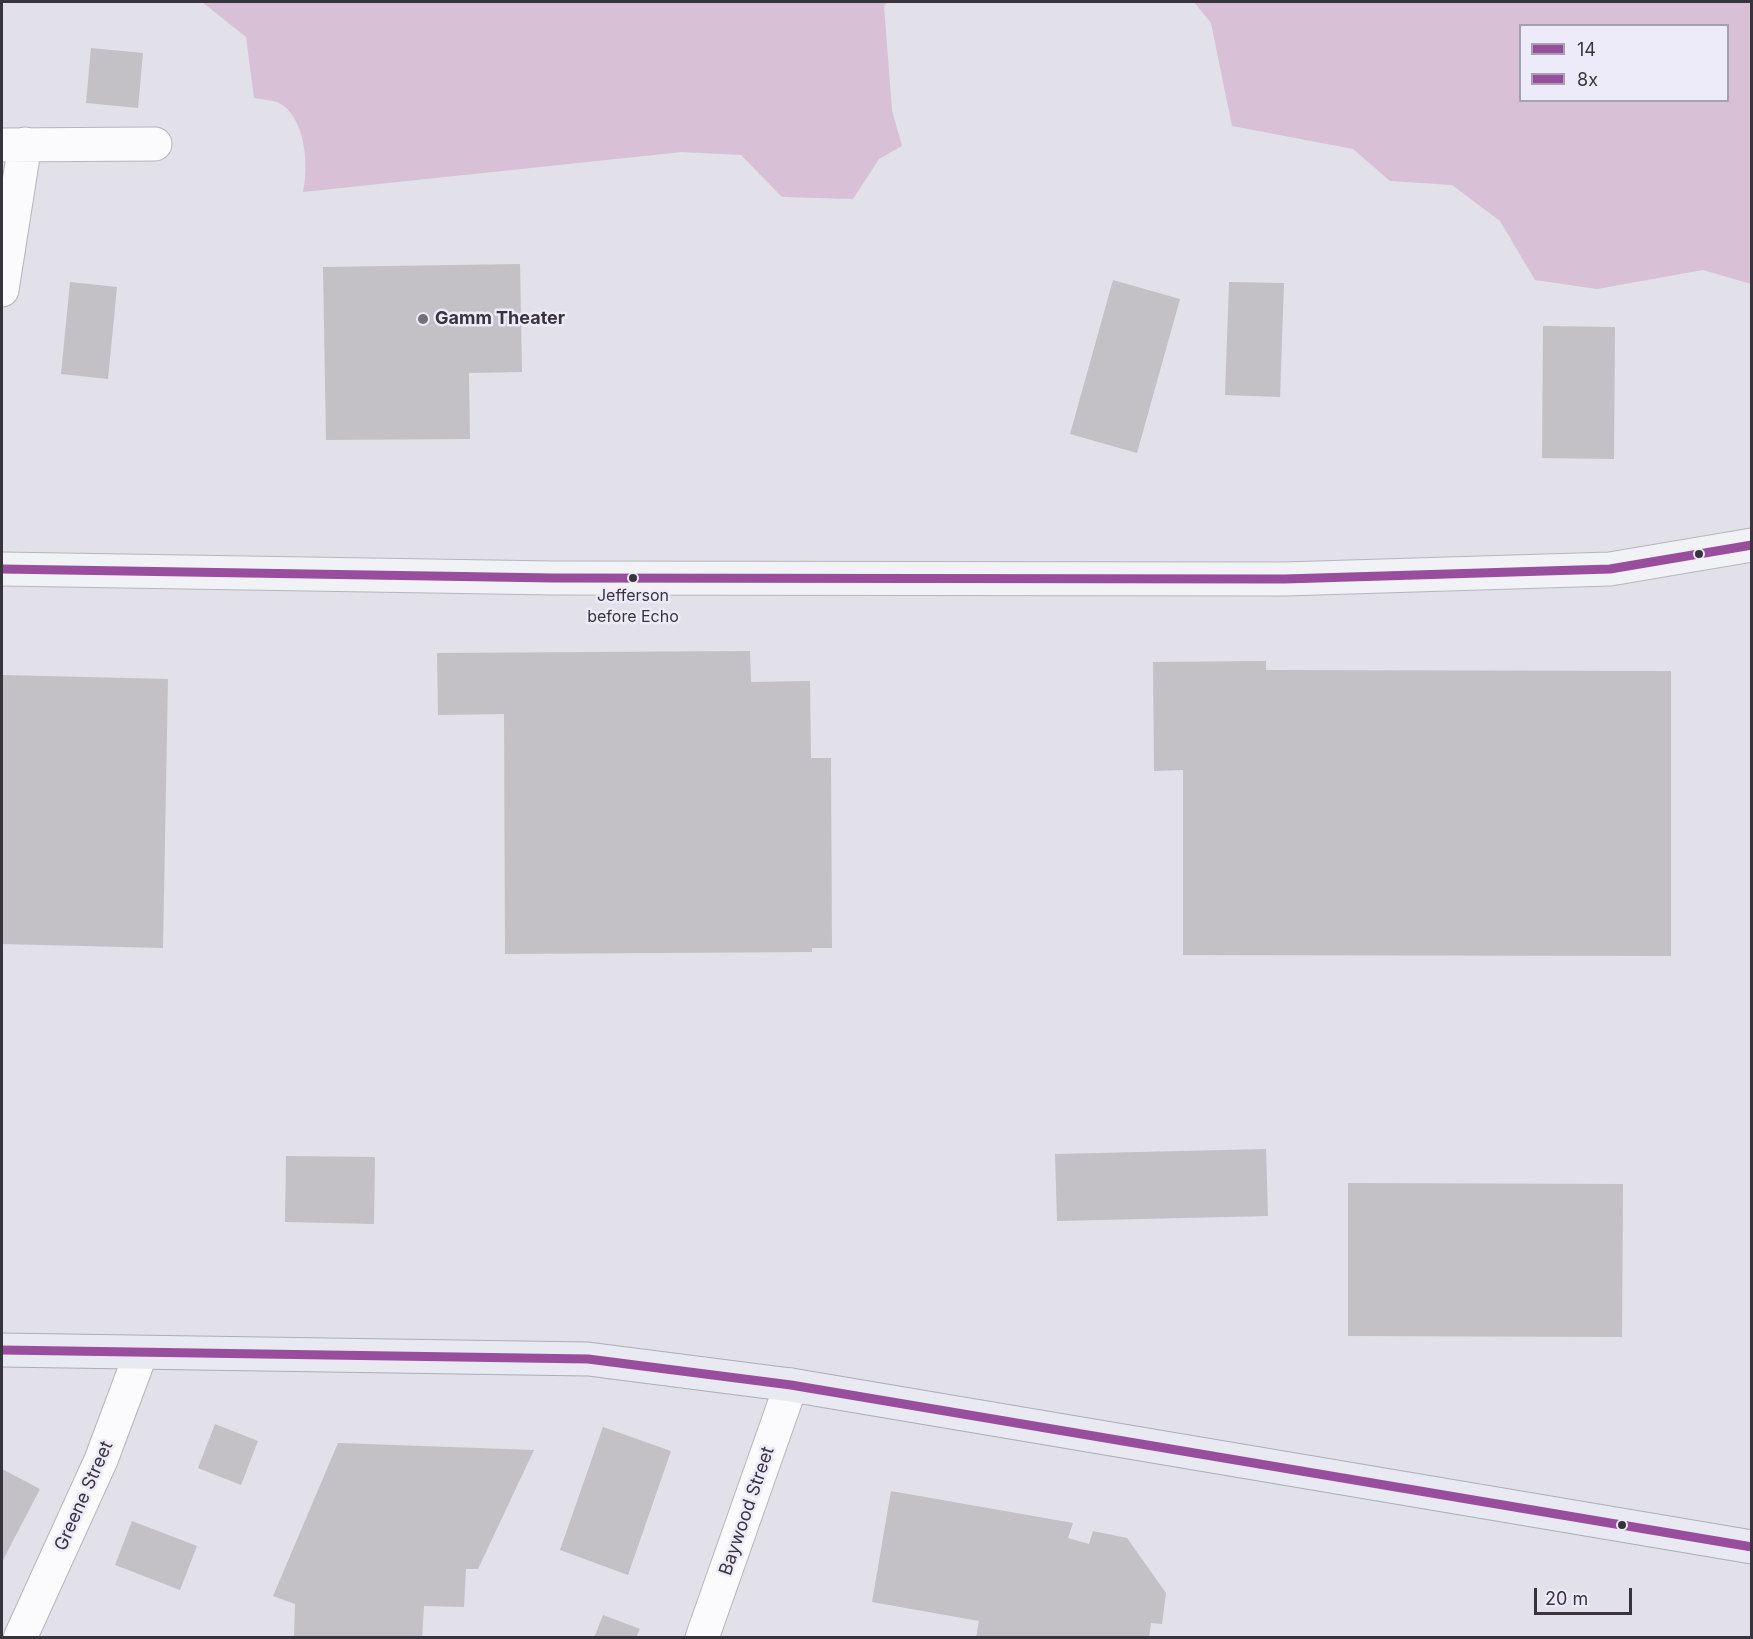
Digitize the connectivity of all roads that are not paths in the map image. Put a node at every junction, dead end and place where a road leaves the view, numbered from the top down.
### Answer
1 (13, 144) edge
2 (155, 144) dead end
3 (2, 290) edge
4 (1752, 545) edge
5 (2, 569) edge
6 (2, 1350) edge
7 (141, 1353) junction
8 (791, 1385) junction
9 (1752, 1547) edge
10 (20, 1638) edge
11 (702, 1638) edge

1 - 2 street
1 - 3 street
4 - 5 main road
6 - 7 main road
7 - 8 main road
7 - 10 street, Greene Street
8 - 9 main road
8 - 11 street, Baywood Street

